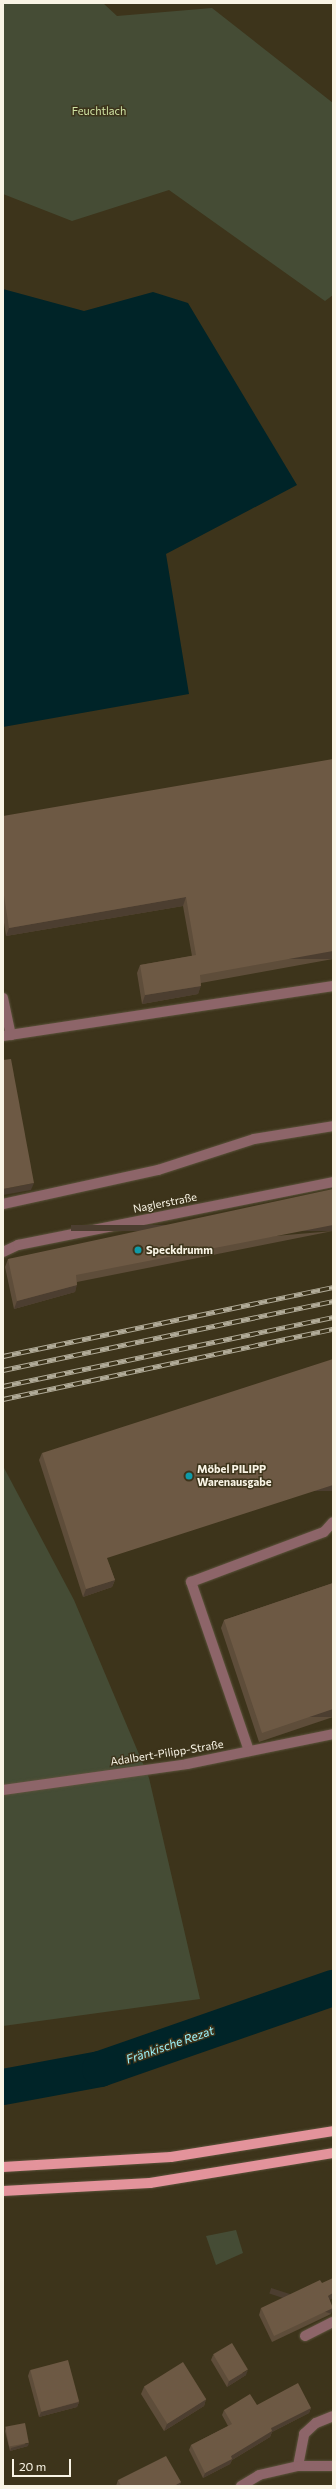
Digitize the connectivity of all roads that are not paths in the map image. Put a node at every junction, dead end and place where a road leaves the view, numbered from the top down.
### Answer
1 (333, 986) edge
2 (3, 998) edge
3 (7, 1036) edge
4 (333, 1126) edge
5 (333, 1182) edge
6 (3, 1204) edge
7 (3, 1252) edge
8 (333, 1522) edge
9 (333, 1734) edge
10 (249, 1751) junction
11 (3, 1790) edge
12 (333, 2131) edge
13 (333, 2153) edge
14 (3, 2168) edge
15 (3, 2191) edge
16 (333, 2322) edge
17 (305, 2336) dead end
18 (333, 2416) edge
19 (298, 2466) junction
20 (333, 2466) edge
21 (242, 2486) edge

1 - 3 street
2 - 3 street
4 - 6 street
5 - 7 street, Naglerstraße
8 - 10 street
9 - 10 street, Adalbert-Pilipp-Straße
10 - 11 street, Adalbert-Pilipp-Straße
12 - 14 main road
13 - 15 main road
16 - 17 street
18 - 19 street
19 - 20 street
19 - 21 street

